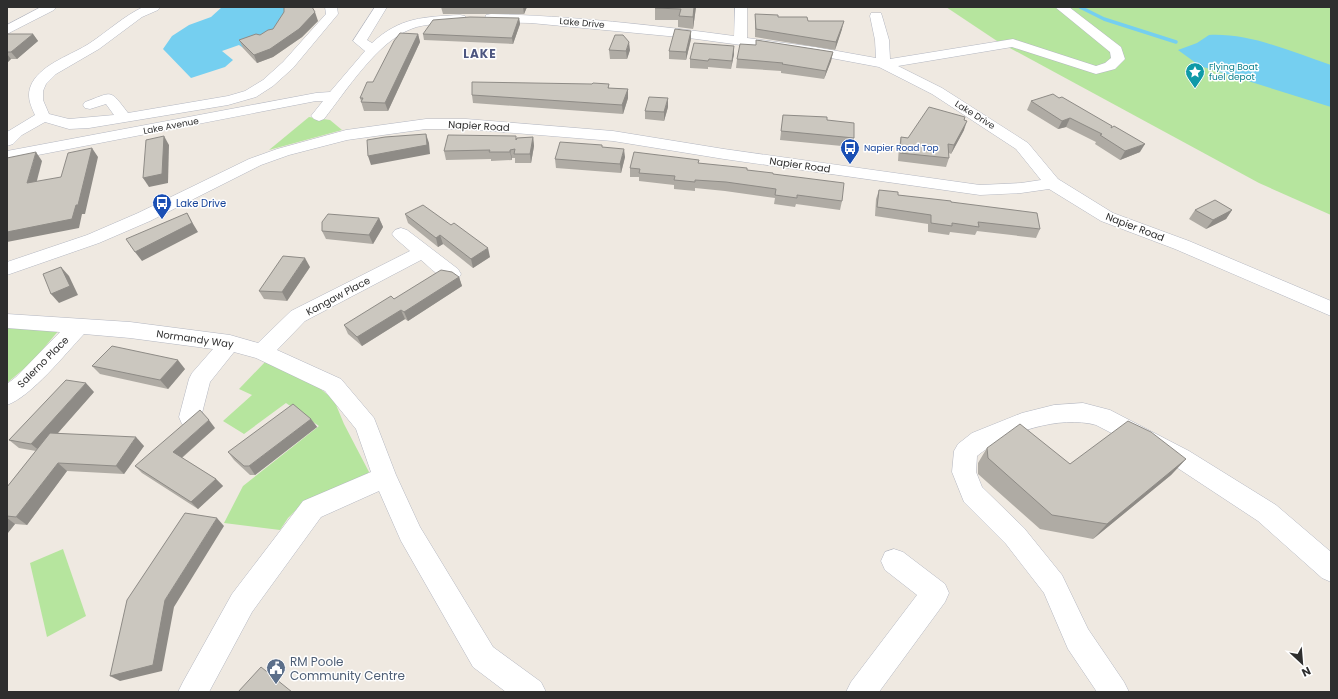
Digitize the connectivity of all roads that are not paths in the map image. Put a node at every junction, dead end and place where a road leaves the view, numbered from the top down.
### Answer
1 (50, 7) edge
2 (154, 7) edge
3 (332, 7) edge
4 (381, 7) edge
5 (424, 7) edge
6 (741, 7) edge
7 (1061, 7) edge
8 (876, 16) dead end
9 (424, 23) junction
10 (7, 30) edge
11 (740, 40) junction
12 (373, 50) junction
13 (883, 64) junction
14 (334, 96) junction
15 (90, 105) dead end
16 (318, 116) dead end
17 (43, 117) junction
18 (124, 118) junction
19 (7, 140) edge
20 (7, 156) edge
21 (1052, 183) junction
22 (401, 234) dead end
23 (422, 252) junction
24 (7, 270) edge
25 (451, 274) edge
26 (1331, 309) edge
27 (7, 321) edge
28 (78, 327) junction
29 (230, 343) junction
30 (262, 352) junction
31 (7, 396) edge
32 (190, 417) edge
33 (385, 477) junction
34 (894, 561) dead end
35 (1331, 569) edge
36 (193, 692) edge
37 (531, 692) edge
38 (861, 692) edge
39 (1114, 692) edge

1 - 10 street
2 - 17 street
3 - 18 street
4 - 12 street
5 - 9 street
6 - 11 street
7 - 13 street
8 - 13 street
9 - 11 street, Lake Drive
9 - 12 street, Lake Drive
11 - 13 street, Lake Drive
12 - 14 street, Lake Drive
13 - 21 street, Lake Drive
14 - 16 street, Lake Drive
14 - 20 street, Lake Avenue
15 - 18 street
17 - 18 street
17 - 19 street
21 - 24 street, Napier Road
21 - 26 street, Napier Road
22 - 23 street
23 - 25 street
23 - 30 street, Kangaw Place
27 - 28 street, Normandy Way
28 - 29 street, Normandy Way
28 - 31 street, Salerno Place
29 - 30 street, Normandy Way
29 - 32 street
30 - 33 street, Normandy Way
33 - 36 street
33 - 37 street, Normandy Way
34 - 38 street
35 - 39 street

